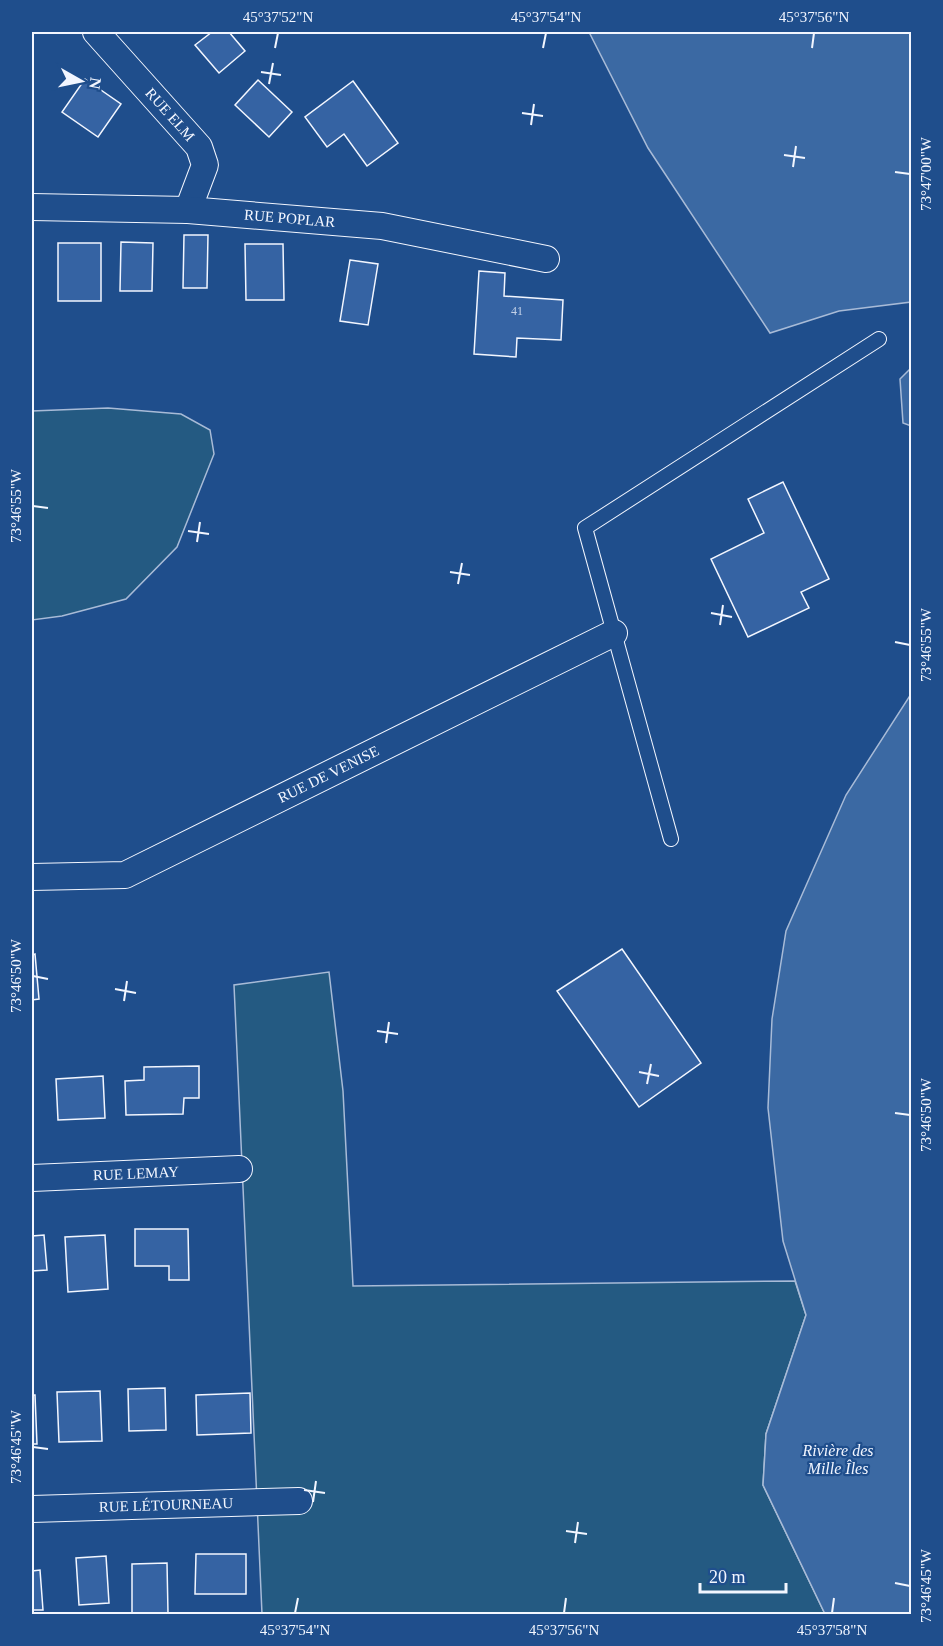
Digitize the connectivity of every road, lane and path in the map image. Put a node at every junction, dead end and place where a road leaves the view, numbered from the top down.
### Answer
1 (96, 32) edge
2 (32, 207) edge
3 (188, 210) junction
4 (546, 260) dead end
5 (879, 339) dead end
6 (614, 633) junction
7 (671, 839) dead end
8 (32, 877) edge
9 (239, 1169) dead end
10 (32, 1178) edge
11 (299, 1501) dead end
12 (32, 1509) edge

1 - 3 street, RUE ELM
2 - 3 street, RUE POPLAR
3 - 4 street, RUE POPLAR
5 - 6 lane
6 - 7 lane
6 - 8 street, RUE DE VENISE
9 - 10 street, RUE LEMAY
11 - 12 street, RUE LÉTOURNEAU

